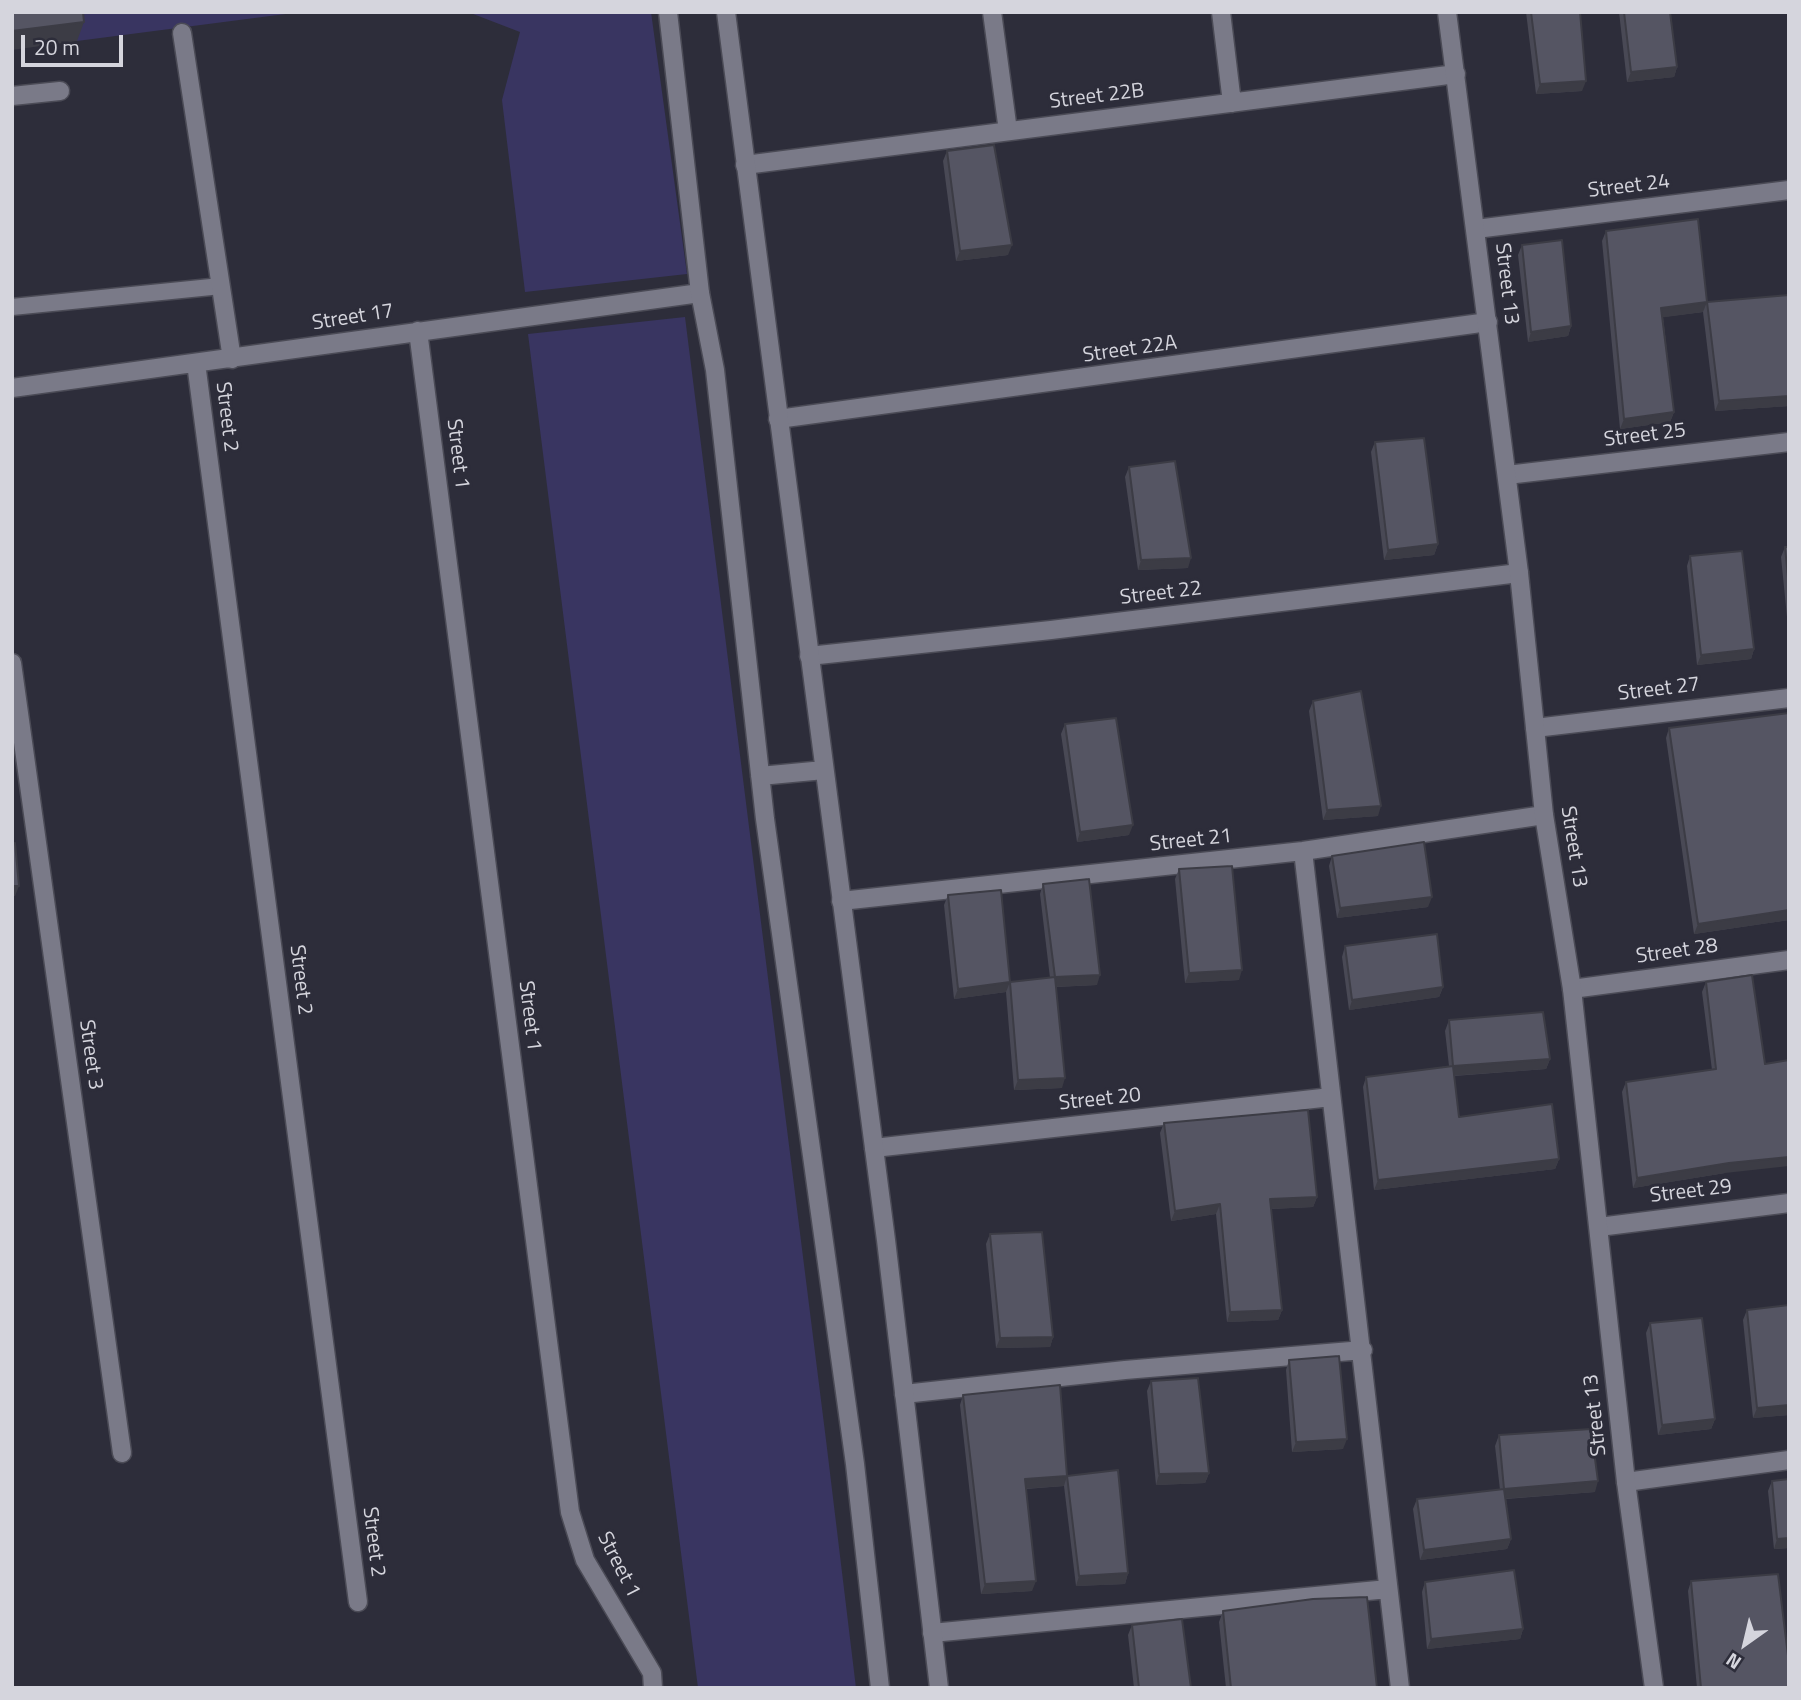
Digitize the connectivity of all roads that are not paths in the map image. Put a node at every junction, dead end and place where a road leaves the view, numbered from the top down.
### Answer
1 (668, 12) edge
2 (726, 12) edge
3 (992, 12) edge
4 (1221, 12) edge
5 (1447, 12) edge
6 (182, 33) dead end
7 (1456, 74) junction
8 (60, 91) dead end
9 (12, 96) edge
10 (1232, 103) junction
11 (1008, 131) junction
12 (745, 165) junction
13 (1789, 190) edge
14 (1476, 229) junction
15 (221, 286) junction
16 (700, 293) junction
17 (12, 307) edge
18 (1488, 322) junction
19 (418, 331) junction
20 (232, 359) junction
21 (196, 363) junction
22 (12, 388) edge
23 (778, 419) junction
24 (1789, 442) edge
25 (1507, 475) junction
26 (1519, 573) junction
27 (809, 656) junction
28 (12, 663) edge
29 (1789, 698) edge
30 (1535, 727) junction
31 (824, 770) junction
32 (761, 776) junction
33 (1544, 815) junction
34 (1303, 851) junction
35 (841, 901) junction
36 (1789, 960) edge
37 (1572, 989) junction
38 (1331, 1097) junction
39 (874, 1148) junction
40 (1789, 1203) edge
41 (1600, 1227) junction
42 (1363, 1350) junction
43 (904, 1394) junction
44 (122, 1453) dead end
45 (1789, 1460) edge
46 (1626, 1482) junction
47 (1388, 1589) junction
48 (358, 1602) dead end
49 (932, 1633) junction
50 (653, 1688) edge
51 (880, 1688) edge
52 (939, 1688) edge
53 (1400, 1688) edge
54 (1654, 1688) edge

1 - 16 street
2 - 12 street
3 - 11 street
4 - 10 street
5 - 7 street, Street 13
6 - 15 street
7 - 10 street, Street 22B
7 - 14 street, Street 13
8 - 9 street
10 - 11 street, Street 22B
11 - 12 street, Street 22B
12 - 23 street
13 - 14 street, Street 24
14 - 18 street, Street 13
15 - 17 lane
15 - 20 street
16 - 19 street, Street 17
16 - 32 street
18 - 23 street, Street 22A
18 - 25 street, Street 13
19 - 20 street, Street 17
19 - 50 street, Street 1
20 - 21 street, Street 17
21 - 22 street, Street 17
21 - 48 street, Street 2
23 - 27 street
24 - 25 street, Street 25
25 - 26 street, Street 13
26 - 27 street, Street 22
26 - 30 street, Street 13
27 - 31 street
28 - 44 street, Street 3
29 - 30 street, Street 27
30 - 33 street, Street 13
31 - 32 street
31 - 35 street
32 - 51 street
33 - 34 street, Street 21
33 - 37 street, Street 13
34 - 35 street, Street 21
34 - 38 street
35 - 39 street
36 - 37 street, Street 28
37 - 41 street, Street 13
38 - 39 street, Street 20
38 - 42 street
39 - 43 street
40 - 41 street, Street 29
41 - 46 street, Street 13
42 - 43 street
42 - 47 street
43 - 49 street
45 - 46 street
46 - 54 street, Street 13
47 - 49 street
47 - 53 street
49 - 52 street

